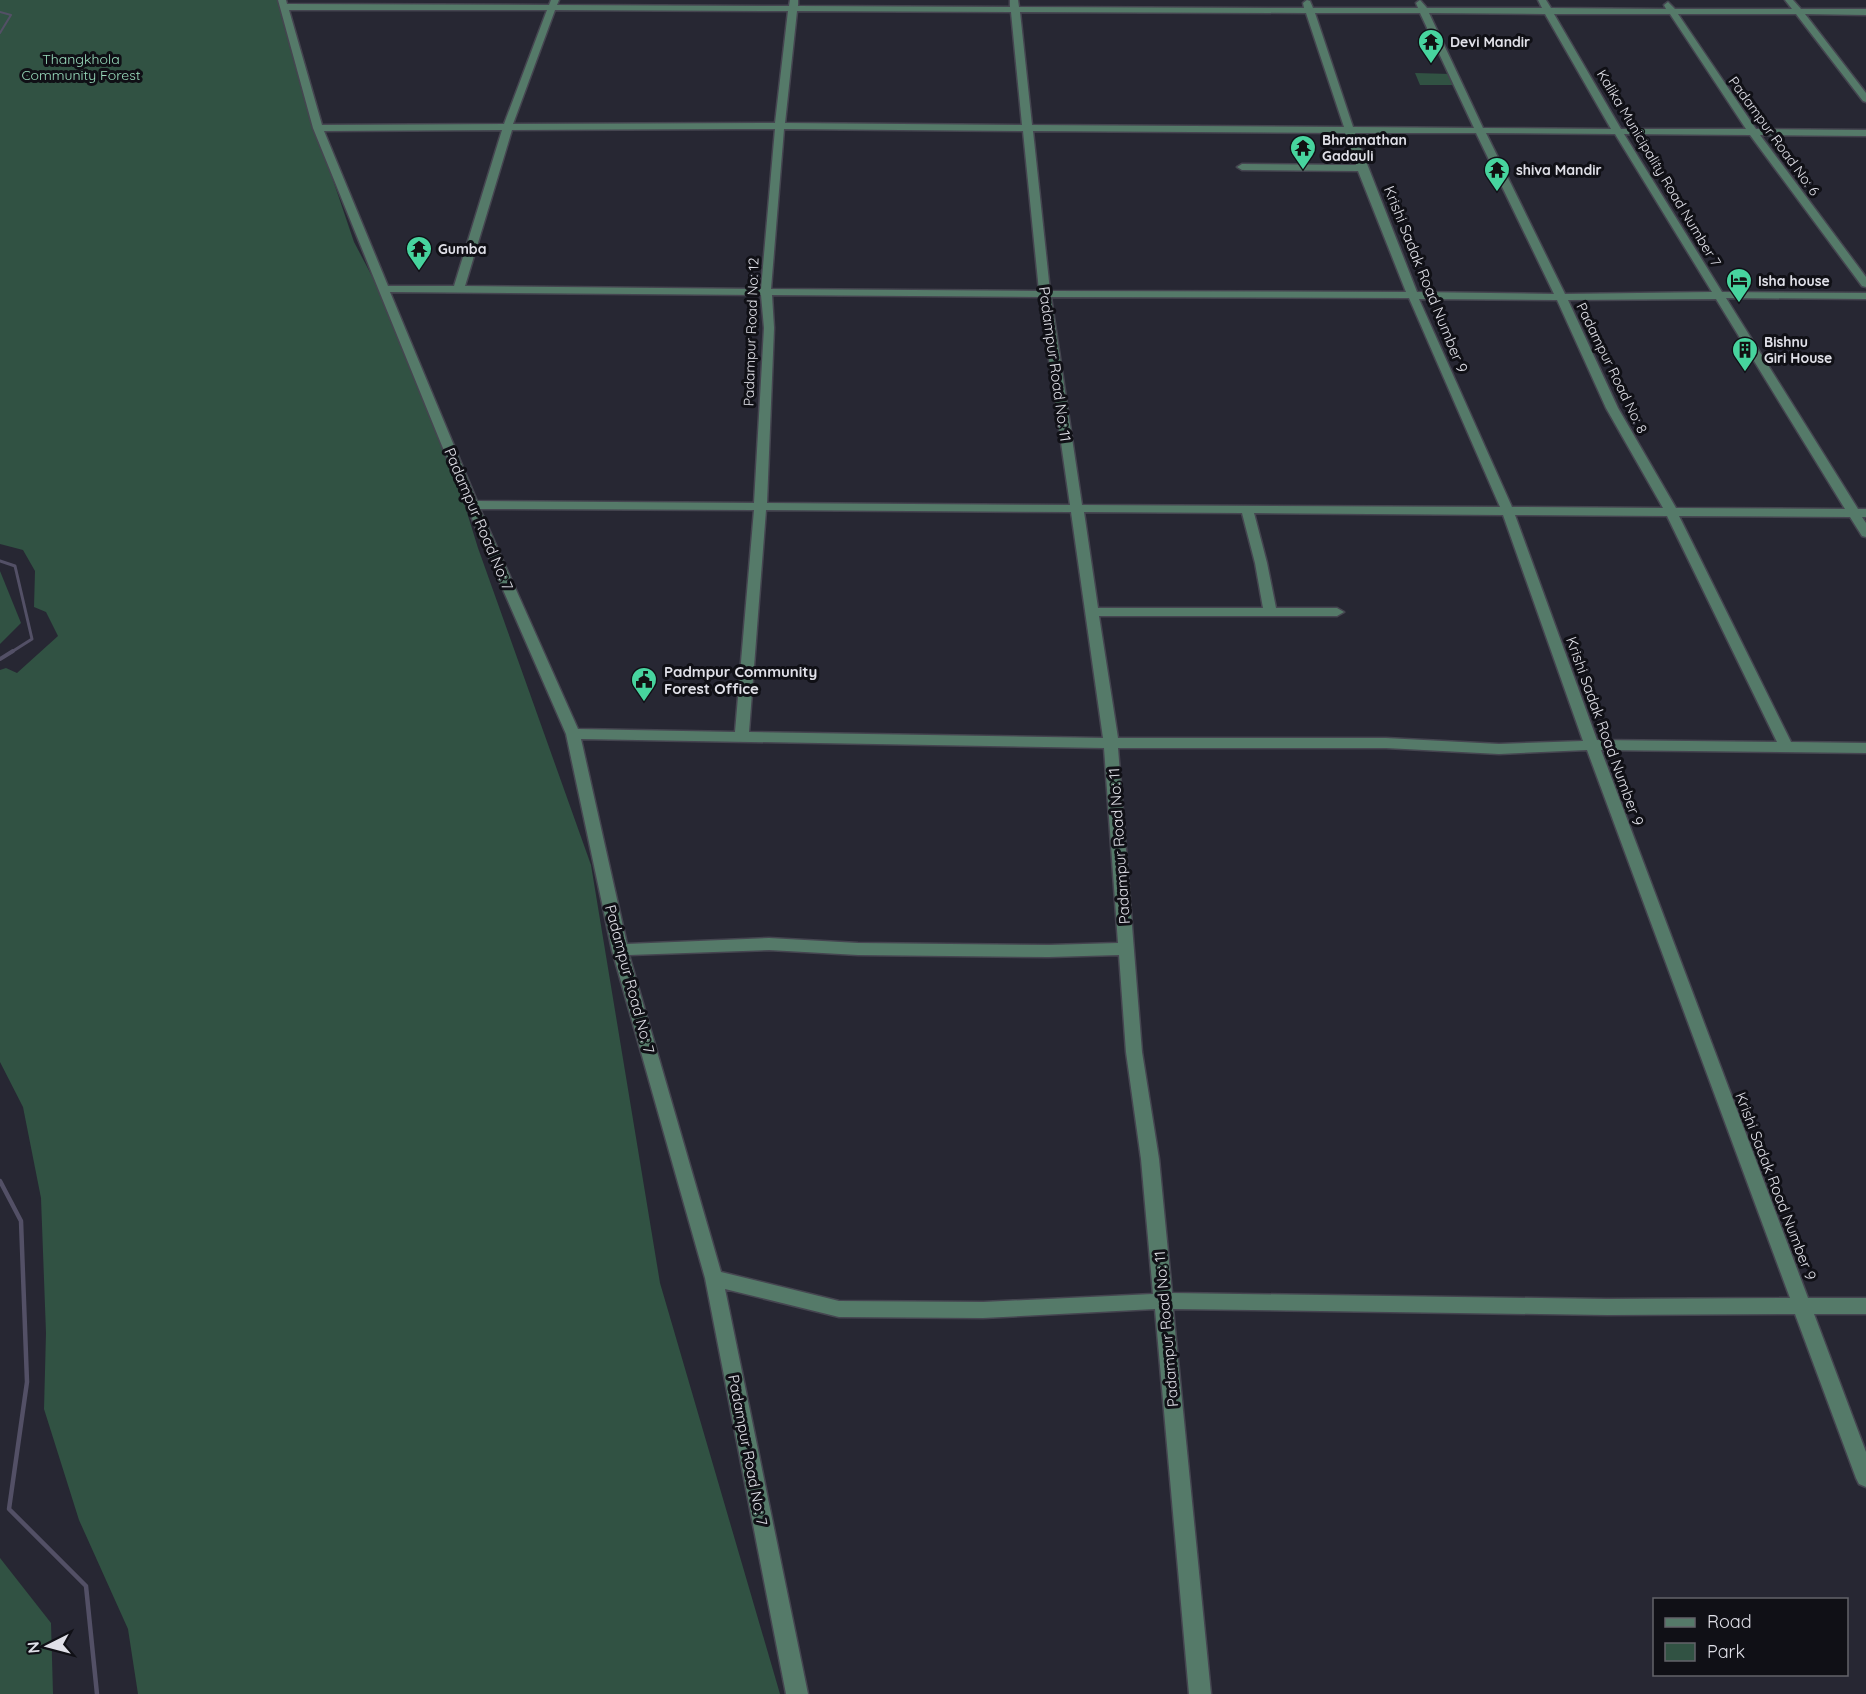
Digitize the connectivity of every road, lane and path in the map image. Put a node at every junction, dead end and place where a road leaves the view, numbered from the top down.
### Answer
1 (1542, 0) edge
2 (1665, 0) edge
3 (1789, 0) edge
4 (283, 3) edge
5 (554, 4) edge
6 (793, 4) edge
7 (1014, 5) edge
8 (1308, 5) edge
9 (1421, 5) edge
10 (1672, 10) junction
11 (1549, 12) junction
12 (1798, 12) junction
13 (1866, 12) edge
14 (1866, 99) edge
15 (508, 126) junction
16 (318, 128) junction
17 (778, 128) junction
18 (1026, 129) junction
19 (1479, 130) junction
20 (1351, 131) junction
21 (1617, 132) junction
22 (1755, 132) junction
23 (1866, 133) edge
24 (1242, 168) dead end
25 (1362, 168) junction
26 (1866, 284) edge
27 (385, 289) junction
28 (459, 289) junction
29 (766, 291) junction
30 (1045, 294) junction
31 (1412, 294) junction
32 (1720, 296) junction
33 (1866, 296) edge
34 (1561, 297) junction
35 (472, 505) junction
36 (758, 506) junction
37 (1077, 509) junction
38 (1247, 509) junction
39 (1508, 512) junction
40 (1671, 512) junction
41 (1860, 513) edge
42 (1866, 533) edge
43 (1092, 612) junction
44 (1337, 612) dead end
45 (1270, 613) junction
46 (573, 734) junction
47 (742, 737) junction
48 (1112, 743) junction
49 (1592, 745) junction
50 (1786, 746) junction
51 (1866, 748) edge
52 (1127, 949) junction
53 (620, 950) junction
54 (714, 1278) junction
55 (1163, 1301) junction
56 (1804, 1306) junction
57 (1866, 1306) edge
58 (1866, 1478) edge
59 (797, 1694) edge
60 (1200, 1694) edge

1 - 11 street, Kalika Municipality Road Number 7
2 - 10 street, Padampur Road No: 6
3 - 12 street
4 - 5 street
4 - 16 street, Padampur Road No: 7
5 - 6 street
5 - 15 street
6 - 7 street
6 - 17 street, Padampur Road No: 12
7 - 8 street
7 - 18 street, Padampur Road No: 11
8 - 9 street
8 - 20 street, Krishi Sadak Road Number 9
9 - 11 street
9 - 19 street, Padampur Road No: 8
10 - 11 street
10 - 12 street
10 - 22 street, Padampur Road No: 6
11 - 21 street, Kalika Municipality Road Number 7
12 - 13 street
12 - 14 street
15 - 16 street
15 - 17 street
15 - 28 street
16 - 27 street, Padampur Road No: 7
17 - 18 street
17 - 29 street, Padampur Road No: 12
18 - 20 street
18 - 30 street, Padampur Road No: 11
19 - 20 street
19 - 21 street
19 - 34 street, Padampur Road No: 8
20 - 25 street, Krishi Sadak Road Number 9
21 - 22 street
21 - 32 street, Kalika Municipality Road Number 7
22 - 23 street
22 - 26 street, Padampur Road No: 6
24 - 25 street
25 - 31 street, Krishi Sadak Road Number 9
27 - 28 street
27 - 35 street, Padampur Road No: 7
28 - 29 street
29 - 30 street
29 - 36 street, Padampur Road No: 12
30 - 31 street
30 - 37 street, Padampur Road No: 11
31 - 34 street
31 - 39 street, Krishi Sadak Road Number 9
32 - 33 street
32 - 34 street
32 - 41 street, Kalika Municipality Road Number 7
34 - 40 street, Padampur Road No: 8
35 - 36 street
35 - 46 street, Padampur Road No: 7
36 - 37 street
36 - 47 street, Padampur Road No: 12
37 - 38 street
37 - 43 street, Padampur Road No: 11
38 - 39 street
38 - 45 street
39 - 40 street
39 - 49 street, Krishi Sadak Road Number 9
40 - 41 street
40 - 50 street, Padampur Road No: 8
41 - 42 street, Kalika Municipality Road Number 7
43 - 45 street
43 - 48 street, Padampur Road No: 11
44 - 45 street
46 - 47 street
46 - 53 street, Padampur Road No: 7
47 - 48 street
48 - 49 street
48 - 52 street, Padampur Road No: 11
49 - 50 street
49 - 56 street, Krishi Sadak Road Number 9
50 - 51 street
52 - 53 street
52 - 55 street, Padampur Road No: 11
53 - 54 street, Padampur Road No: 7
54 - 55 street
54 - 59 street, Padampur Road No: 7
55 - 56 street
55 - 60 street, Padampur Road No: 11
56 - 57 street
56 - 58 street, Krishi Sadak Road Number 9

